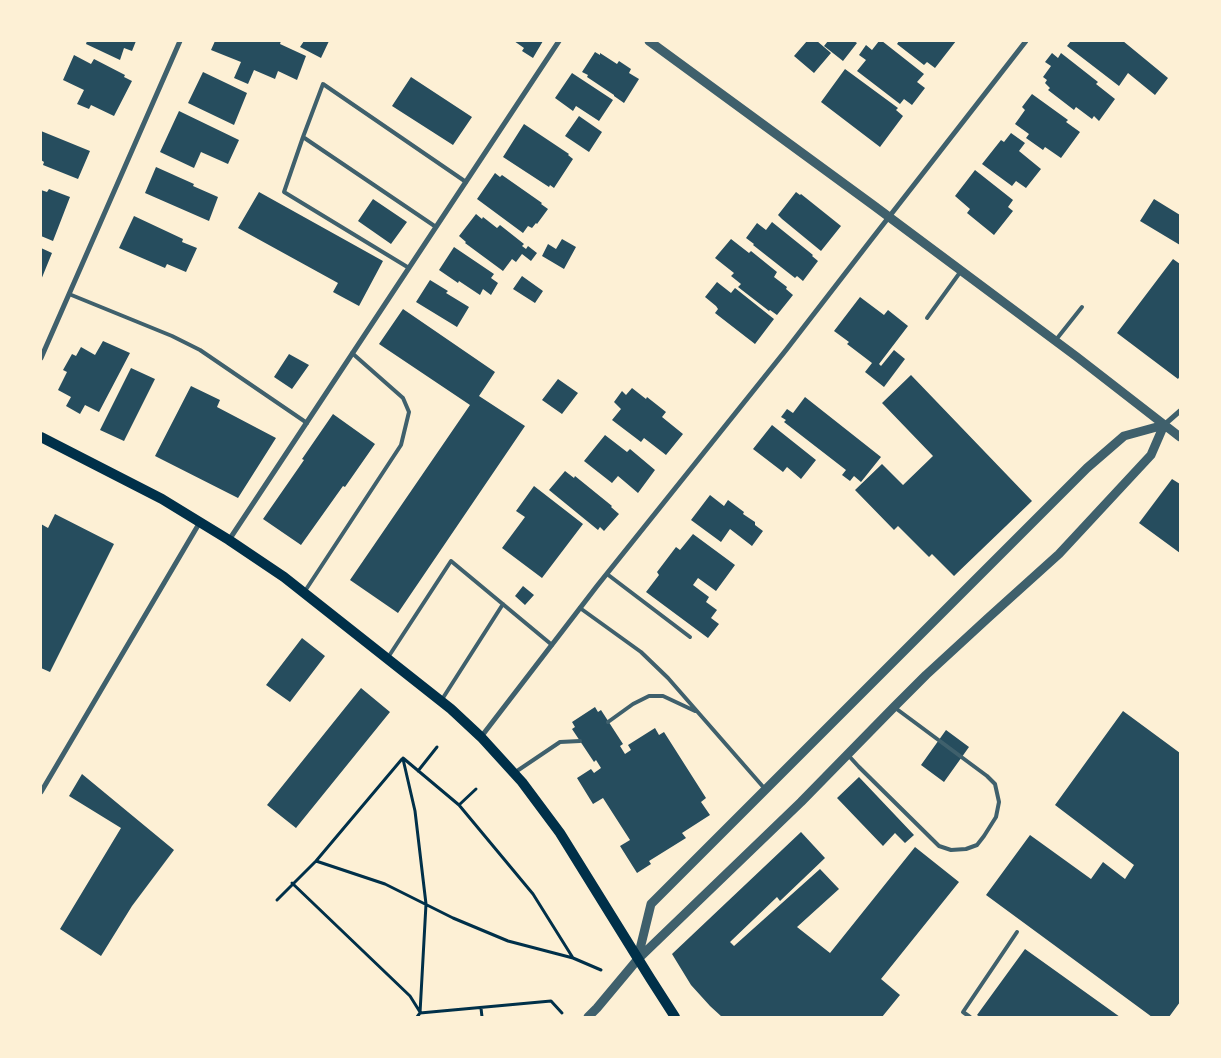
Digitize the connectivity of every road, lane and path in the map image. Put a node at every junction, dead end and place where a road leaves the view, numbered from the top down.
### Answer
1 (180, 41) edge
2 (559, 41) edge
3 (649, 41) edge
4 (1026, 41) edge
5 (303, 137) junction
6 (466, 182) junction
7 (889, 218) junction
8 (436, 227) junction
9 (409, 268) junction
10 (961, 271) junction
11 (69, 294) junction
12 (1082, 307) dead end
13 (927, 318) dead end
14 (1055, 341) junction
15 (352, 354) junction
16 (41, 358) edge
17 (1180, 411) edge
18 (307, 423) junction
19 (1164, 425) junction
20 (1180, 436) edge
21 (41, 437) edge
22 (201, 522) junction
23 (230, 540) junction
24 (606, 574) junction
25 (303, 593) junction
26 (503, 604) junction
27 (580, 608) junction
28 (690, 637) dead end
29 (552, 645) junction
30 (387, 659) junction
31 (441, 701) junction
32 (894, 706) junction
33 (697, 712) junction
34 (608, 722) dead end
35 (481, 736) junction
36 (580, 741) dead end
37 (437, 746) dead end
38 (848, 755) junction
39 (403, 758) junction
40 (418, 771) junction
41 (514, 773) junction
42 (476, 789) dead end
43 (766, 790) junction
44 (41, 792) edge
45 (459, 805) junction
46 (316, 861) junction
47 (292, 883) junction
48 (277, 900) dead end
49 (426, 904) junction
50 (1017, 932) dead end
51 (573, 958) junction
52 (638, 959) junction
53 (601, 970) dead end
54 (481, 1008) junction
55 (562, 1013) dead end
56 (419, 1015) edge
57 (482, 1017) edge
58 (588, 1017) edge
59 (675, 1017) edge
60 (970, 1017) edge

1 - 11 street
2 - 6 street
3 - 7 street
4 - 7 street
5 - 6 lane
5 - 8 lane
5 - 9 lane
6 - 8 street
7 - 10 street
7 - 24 street
8 - 9 street
9 - 15 street
10 - 13 lane
10 - 14 street
11 - 16 street
11 - 18 lane
12 - 14 lane
14 - 19 street
15 - 18 street
15 - 25 lane
17 - 19 street
18 - 23 street
19 - 20 street
19 - 32 street
19 - 43 street
21 - 22 main road
22 - 23 main road
22 - 44 street
23 - 25 main road
24 - 27 street
24 - 28 lane
25 - 30 main road
26 - 29 lane
26 - 30 lane
26 - 31 lane
27 - 29 street
27 - 33 lane
29 - 35 street
30 - 31 main road
31 - 35 main road
32 - 38 street
32 - 38 lane
33 - 34 lane
33 - 43 lane
35 - 41 main road
36 - 41 lane
37 - 40 path
38 - 52 street
39 - 40 path
39 - 46 path
39 - 49 path
40 - 45 path
41 - 52 main road
42 - 45 path
43 - 52 street
45 - 51 path
46 - 47 path
46 - 49 path
47 - 48 path
47 - 56 path
49 - 51 path
49 - 56 path
50 - 60 lane
51 - 53 path
52 - 58 street
52 - 59 main road
54 - 55 path
54 - 56 path
54 - 57 path

